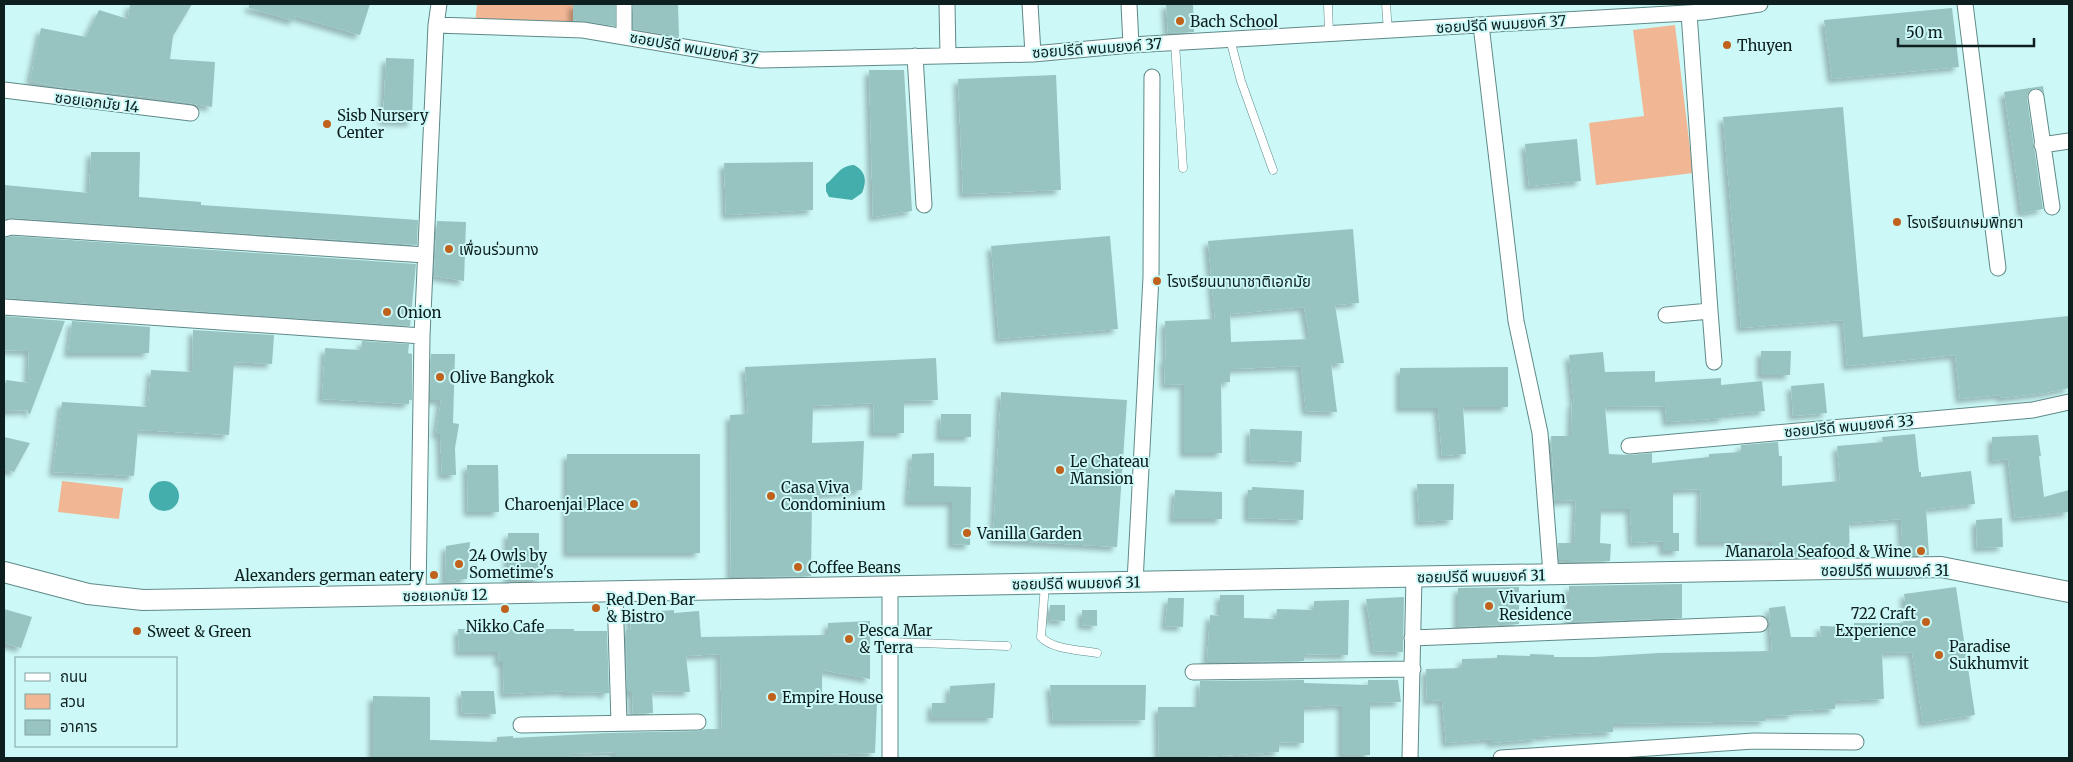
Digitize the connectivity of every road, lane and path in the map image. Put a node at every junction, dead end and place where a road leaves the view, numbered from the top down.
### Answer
1 (439, 4) edge
2 (624, 4) edge
3 (947, 4) edge
4 (1030, 4) edge
5 (1129, 4) edge
6 (1328, 4) edge
7 (1386, 4) edge
8 (1760, 4) edge
9 (1965, 4) edge
10 (1689, 12) junction
11 (436, 25) junction
12 (1481, 25) junction
13 (1388, 31) junction
14 (1329, 34) junction
15 (624, 36) junction
16 (1230, 39) junction
17 (1175, 43) junction
18 (1131, 45) junction
19 (1033, 54) junction
20 (915, 56) junction
21 (948, 56) junction
22 (1152, 77) dead end
23 (4, 90) edge
24 (2036, 98) dead end
25 (191, 113) dead end
26 (2069, 141) edge
27 (2042, 145) junction
28 (1183, 168) dead end
29 (1273, 170) dead end
30 (924, 205) dead end
31 (2052, 207) dead end
32 (4, 229) edge
33 (425, 255) junction
34 (1998, 268) dead end
35 (4, 307) edge
36 (1710, 311) junction
37 (1666, 315) dead end
38 (422, 336) junction
39 (1714, 362) dead end
40 (2069, 402) edge
41 (1628, 446) dead end
42 (4, 572) edge
43 (1550, 574) junction
44 (1414, 577) junction
45 (1135, 582) junction
46 (1045, 584) junction
47 (890, 587) junction
48 (616, 592) junction
49 (2069, 592) edge
50 (418, 595) junction
51 (1760, 624) dead end
52 (1412, 638) junction
53 (890, 642) junction
54 (1007, 646) dead end
55 (1097, 653) dead end
56 (1412, 669) junction
57 (1193, 672) dead end
58 (698, 722) dead end
59 (620, 723) junction
60 (521, 725) dead end
61 (1856, 742) dead end
62 (890, 758) edge
63 (1410, 758) edge
64 (1501, 758) edge

1 - 11 street
2 - 15 street
3 - 21 street
4 - 19 street
5 - 18 street
6 - 14 lane
7 - 13 lane
8 - 10 street, ซอยปรีดี พนมยงค์ 37
9 - 34 street
10 - 12 street, ซอยปรีดี พนมยงค์ 37
10 - 36 street
11 - 15 street, ซอยปรีดี พนมยงค์ 37
11 - 33 street
12 - 13 street, ซอยปรีดี พนมยงค์ 37
12 - 43 street
13 - 14 street, ซอยปรีดี พนมยงค์ 37
14 - 16 street, ซอยปรีดี พนมยงค์ 37
15 - 20 street, ซอยปรีดี พนมยงค์ 37
16 - 17 street, ซอยปรีดี พนมยงค์ 37
16 - 29 lane
17 - 18 street, ซอยปรีดี พนมยงค์ 37
17 - 28 lane
18 - 19 street, ซอยปรีดี พนมยงค์ 37
19 - 21 street, ซอยปรีดี พนมยงค์ 37
20 - 21 street, ซอยปรีดี พนมยงค์ 37
20 - 30 street
22 - 45 street
23 - 25 street, ซอยเอกมัย 14
24 - 27 street
26 - 27 street
27 - 31 street
32 - 33 street
33 - 38 street
35 - 38 street
36 - 37 street
36 - 39 street
38 - 50 street
40 - 41 street, ซอยปรีดี พนมยงค์ 33
42 - 50 street, ซอยเอกมัย 12
43 - 44 street, ซอยปรีดี พนมยงค์ 31
43 - 49 street, ซอยปรีดี พนมยงค์ 31
44 - 45 street, ซอยปรีดี พนมยงค์ 31
44 - 52 street
45 - 46 street, ซอยปรีดี พนมยงค์ 31
46 - 47 street, ซอยปรีดี พนมยงค์ 31
46 - 55 lane
47 - 48 street, ซอยเอกมัย 12
47 - 53 street
48 - 50 street, ซอยเอกมัย 12
48 - 59 street
51 - 52 street
52 - 56 street
53 - 54 lane
53 - 62 street
56 - 57 street
56 - 63 street
58 - 59 street
59 - 60 street
61 - 64 street

